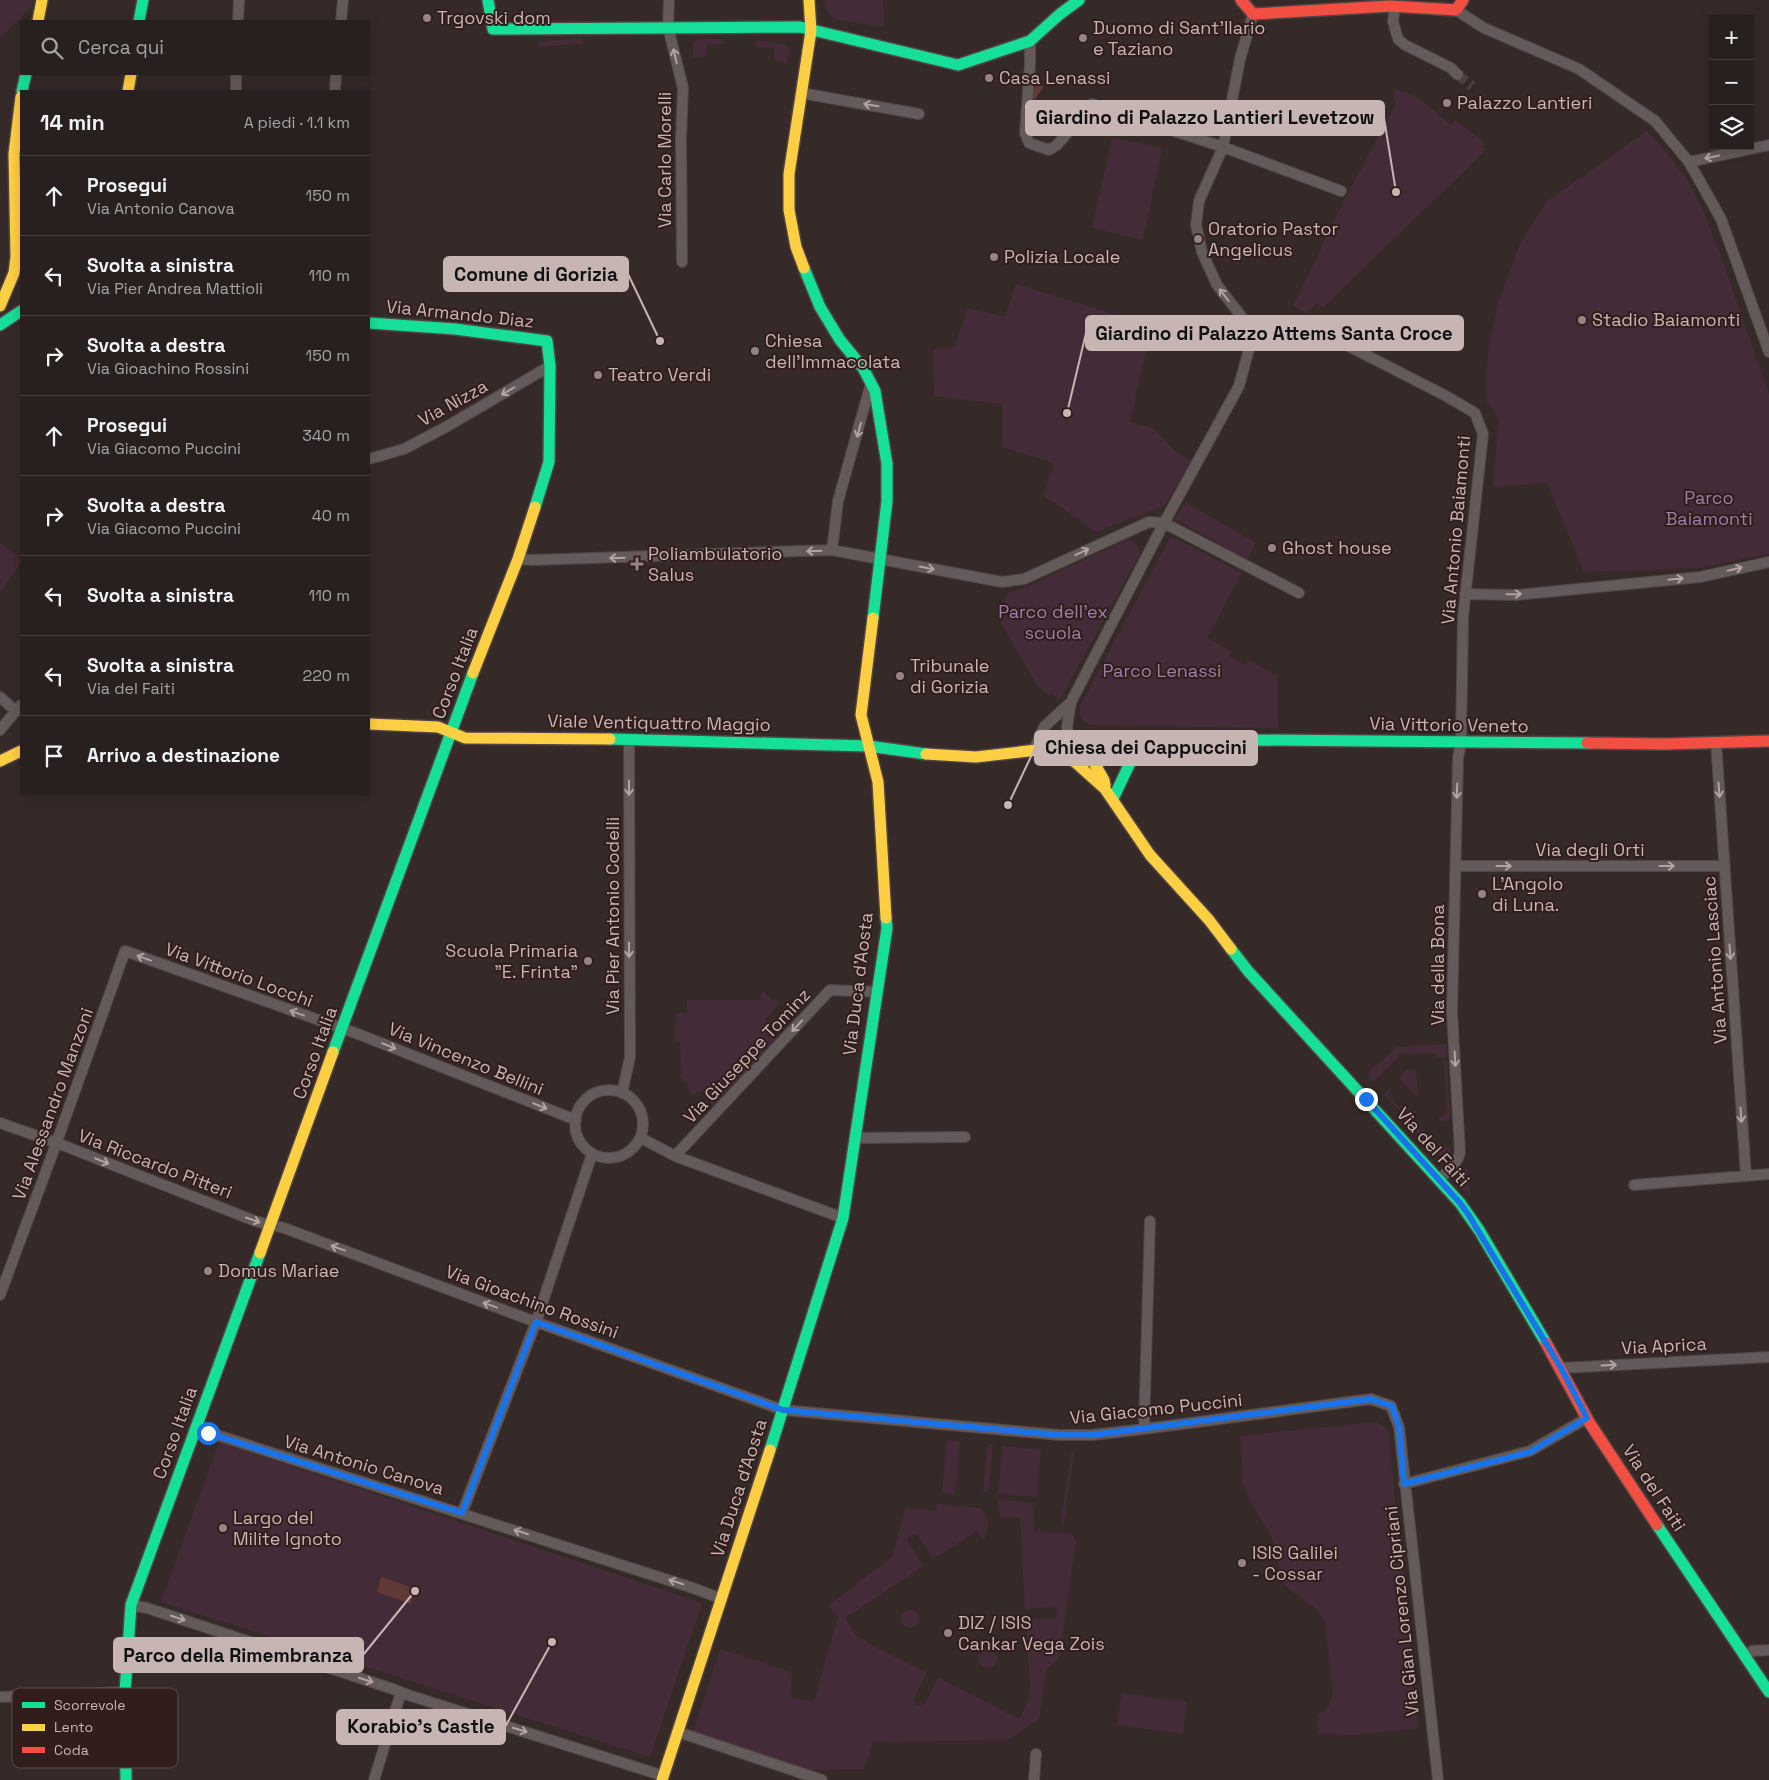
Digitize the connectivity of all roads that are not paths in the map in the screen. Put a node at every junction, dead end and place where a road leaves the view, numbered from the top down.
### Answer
1 (42, 0) edge
2 (143, 0) edge
3 (239, 0) edge
4 (342, 0) edge
5 (488, 0) edge
6 (669, 0) edge
7 (809, 0) edge
8 (1079, 0) edge
9 (1240, 0) edge
10 (1460, 5) edge
11 (1395, 6) junction
12 (1253, 14) junction
13 (38, 20) edge
14 (139, 20) edge
15 (238, 20) edge
16 (341, 20) edge
17 (668, 27) junction
18 (811, 31) junction
19 (1030, 41) junction
20 (26, 75) edge
21 (131, 75) edge
22 (236, 75) edge
23 (336, 75) edge
24 (1458, 76) tunnel mouth
25 (22, 90) edge
26 (128, 90) edge
27 (236, 90) edge
28 (335, 90) edge
29 (801, 93) junction
30 (20, 105) edge
31 (919, 114) dead end
32 (1769, 145) edge
33 (1223, 147) junction
34 (1689, 162) junction
35 (1341, 191) dead end
36 (682, 262) dead end
37 (18, 273) edge
38 (0, 306) edge
39 (20, 312) edge
40 (370, 323) edge
41 (0, 325) edge
42 (1253, 334) junction
43 (547, 341) joint
44 (1769, 352) edge
45 (550, 366) junction
46 (871, 382) junction
47 (370, 459) edge
48 (1164, 523) junction
49 (832, 550) junction
50 (518, 559) junction
51 (879, 559) junction
52 (1769, 562) edge
53 (1299, 593) dead end
54 (1465, 594) junction
55 (0, 697) edge
56 (1071, 702) junction
57 (18, 708) edge
58 (370, 724) edge
59 (0, 730) edge
60 (450, 733) junction
61 (629, 739) junction
62 (1128, 740) junction
63 (1769, 741) edge
64 (1716, 742) junction
65 (1461, 743) junction
66 (1087, 744) junction
67 (868, 746) junction
68 (1070, 746) junction
69 (1054, 748) junction
70 (1034, 750) junction
71 (20, 751) edge
72 (0, 761) edge
73 (1105, 789) junction
74 (1113, 799) junction
75 (1456, 866) junction
76 (1725, 866) junction
77 (125, 951) joint
78 (877, 992) junction
79 (343, 1028) junction
80 (622, 1093) junction
81 (576, 1120) junction
82 (0, 1123) edge
83 (965, 1137) dead end
84 (641, 1138) junction
85 (856, 1138) junction
86 (57, 1143) junction
87 (592, 1154) junction
88 (675, 1156) junction
89 (1769, 1174) edge
90 (1746, 1176) junction
91 (1439, 1180) junction
92 (1634, 1185) dead end
93 (843, 1218) junction
94 (1150, 1221) dead end
95 (270, 1225) junction
96 (0, 1295) edge
97 (536, 1322) junction
98 (1769, 1357) edge
99 (1561, 1368) junction
100 (783, 1410) junction
101 (1587, 1418) junction
102 (195, 1428) junction
103 (1144, 1429) junction
104 (1404, 1484) junction
105 (462, 1513) junction
106 (722, 1599) junction
107 (131, 1605) junction
108 (1769, 1650) edge
109 (1744, 1656) junction
110 (125, 1688) edge
111 (401, 1692) junction
112 (1769, 1692) edge
113 (678, 1732) junction
114 (1036, 1754) dead end
115 (663, 1778) edge
116 (374, 1780) edge
117 (822, 1780) edge
118 (1034, 1780) edge
119 (1438, 1780) edge

1 - 13 main road
2 - 14 main road
3 - 15 street
4 - 16 street
5 - 17 main road
6 - 17 street, Via Carlo Morelli
7 - 18 main road, Via Duca d'Aosta
8 - 19 main road
9 - 12 main road
10 - 11 main road
10 - 34 street
11 - 12 main road
11 - 24 street
12 - 33 street
17 - 18 main road
36 -> 17 street, Via Carlo Morelli
18 - 19 main road
18 - 29 main road, Via Duca d'Aosta
19 - 33 street
20 - 25 main road
21 - 26 main road
22 - 27 street
23 - 28 street
31 -> 29 street
29 - 46 main road, Via Duca d'Aosta
30 - 37 main road
32 -> 34 street
33 - 35 street
42 -> 33 street
34 - 44 street
37 - 38 main road
39 - 41 main road
40 - 43 main road, Via Armando Diaz
42 - 48 street
42 - 54 street, Via Antonio Baiamonti
43 - 45 main road, Corso Italia
45 -> 47 street, Via Nizza
45 - 50 main road, Corso Italia
46 -> 49 street
46 - 51 main road, Via Duca d'Aosta
51 -> 48 street
48 - 53 street
48 - 56 street
49 -> 50 street
49 - 51 street
50 - 60 main road, Corso Italia
51 - 67 main road, Via Duca d'Aosta
54 -> 52 street
54 - 65 street, Via Antonio Baiamonti
55 - 57 street
56 - 68 street
56 - 70 street
57 - 59 street
58 - 60 main road, Viale Ventiquattro Maggio
60 - 61 main road, Viale Ventiquattro Maggio
60 - 79 main road, Corso Italia
61 - 67 main road, Viale Ventiquattro Maggio
61 -> 80 street, Via Pier Antonio Codelli
62 - 65 main road, Via Vittorio Veneto
62 - 66 main road, Via Vittorio Veneto
62 - 74 main road
63 - 64 main road, Via Vittorio Veneto
64 - 65 main road, Via Vittorio Veneto
64 -> 76 street, Via Antonio Lasciac
65 -> 75 street, Via della Bona
66 - 68 main road, Via Vittorio Veneto
66 - 73 main road
67 - 70 main road, Viale Ventiquattro Maggio
67 - 78 main road, Via Duca d'Aosta
68 - 69 main road, Via Vittorio Veneto
69 - 70 main road, Via Vittorio Veneto
69 - 73 main road
71 - 72 main road
73 - 74 main road, Via del Faiti
74 - 91 main road, Via del Faiti
75 -> 76 street, Via degli Orti
75 -> 91 street, Via della Bona
76 -> 90 street, Via Antonio Lasciac
79 -> 77 street, Via Vittorio Locchi
77 - 86 street, Via Alessandro Manzoni
78 - 85 main road, Via Duca d'Aosta
78 -> 88 street, Via Giuseppe Tominz
79 -> 81 street, Via Vincenzo Bellini
79 - 95 main road, Corso Italia
80 - 81 street
80 - 84 street
81 - 87 street
82 - 86 street, Via Riccardo Pitteri
83 - 85 street
84 - 87 street
84 - 88 street
85 - 93 main road, Via Duca d'Aosta
86 -> 95 street, Via Riccardo Pitteri
86 - 96 street, Via Alessandro Manzoni
87 - 97 street
88 - 93 street
89 - 90 street
90 - 92 street
91 - 99 main road, Via del Faiti
93 - 100 main road, Via Duca d'Aosta
94 - 103 street
97 -> 95 street, Via Gioachino Rossini
95 - 102 main road, Corso Italia
97 - 100 street, Via Gioachino Rossini
97 - 105 street
99 -> 98 street, Via Aprica
99 - 101 main road, Via del Faiti
100 - 103 street, Via Giacomo Puccini
100 - 106 main road, Via Duca d'Aosta
101 - 104 street, Via Gian Lorenzo Cipriani
101 - 109 main road, Via del Faiti
102 - 105 street, Via Antonio Canova
102 - 107 main road, Corso Italia
103 - 104 street, Via Giacomo Puccini
104 - 119 street, Via Gian Lorenzo Cipriani
106 -> 105 street, Via Antonio Canova
106 - 113 main road, Via Duca d'Aosta
107 - 110 main road, Corso Italia
107 -> 111 street
108 - 109 street
109 - 112 main road, Via del Faiti
111 -> 115 street
111 - 116 street
113 - 115 main road, Via Duca d'Aosta
113 - 117 street
114 - 118 street

